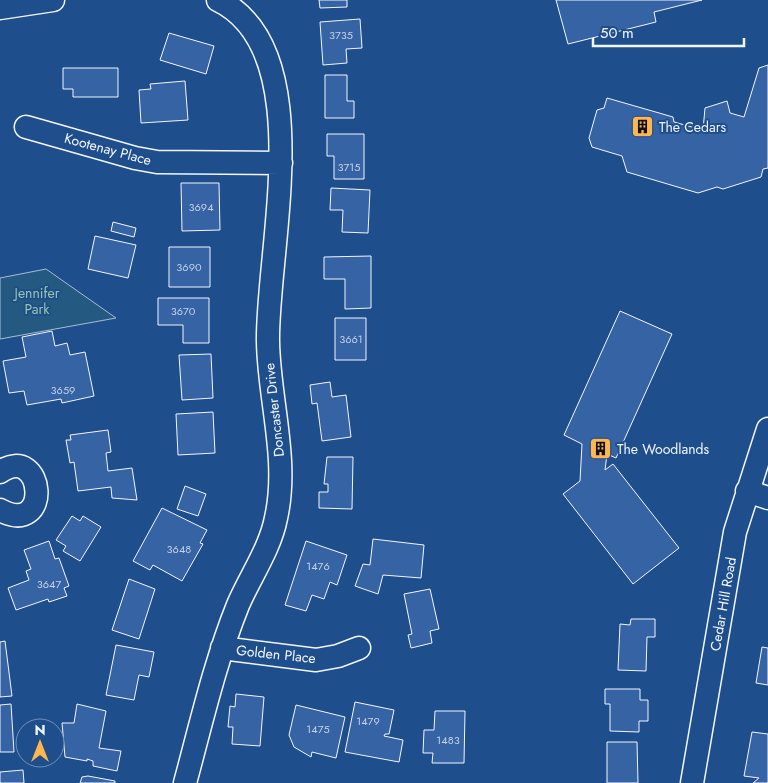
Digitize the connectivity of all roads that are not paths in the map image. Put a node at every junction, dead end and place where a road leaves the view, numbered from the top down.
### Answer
1 (53, 0) edge
2 (218, 0) edge
3 (0, 8) edge
4 (26, 127) dead end
5 (281, 163) junction
6 (768, 429) edge
7 (0, 472) edge
8 (747, 491) junction
9 (768, 498) edge
10 (0, 510) edge
11 (222, 648) junction
12 (359, 648) dead end
13 (184, 783) edge
14 (692, 783) edge

1 - 3 street
2 - 5 street, Doncaster Drive
4 - 5 street, Kootenay Place
5 - 11 street, Doncaster Drive
6 - 8 street, Cedar Hill Road
7 - 10 street
8 - 9 street
8 - 14 street, Cedar Hill Road
11 - 12 street, Golden Place
11 - 13 street, Doncaster Drive

